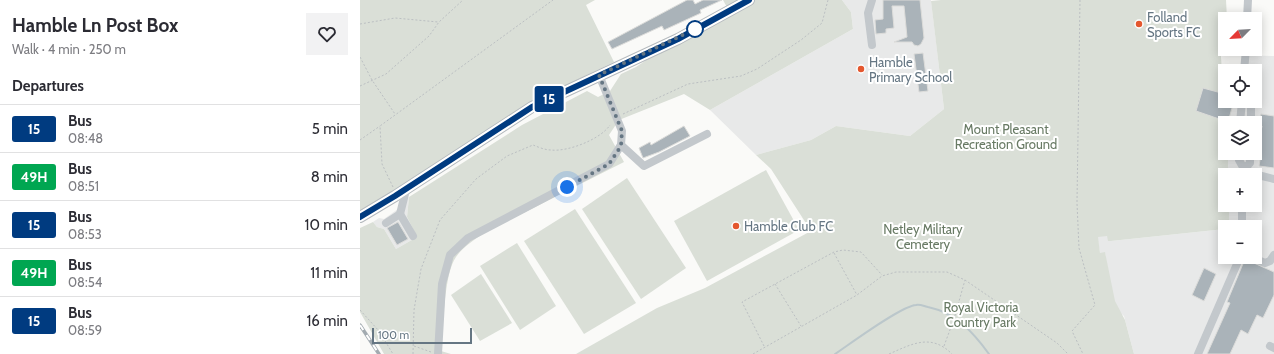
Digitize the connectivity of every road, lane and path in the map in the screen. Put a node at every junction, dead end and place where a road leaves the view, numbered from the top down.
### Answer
1 (463, 0) edge
2 (553, 0) edge
3 (749, 0) edge
4 (828, 0) edge
5 (872, 0) edge
6 (1080, 0) edge
7 (1248, 0) edge
8 (1247, 12) edge
9 (439, 22) junction
10 (360, 24) edge
11 (872, 45) dead end
12 (360, 57) edge
13 (599, 75) junction
14 (372, 80) junction
15 (360, 86) edge
16 (396, 114) junction
17 (615, 118) junction
18 (380, 126) junction
19 (707, 134) dead end
20 (360, 140) edge
21 (621, 146) junction
22 (1262, 176) edge
23 (1274, 180) edge
24 (394, 189) dead end
25 (406, 190) junction
26 (400, 214) junction
27 (360, 217) edge
28 (386, 223) dead end
29 (413, 236) dead end
30 (834, 252) junction
31 (1274, 255) edge
32 (1262, 262) edge
33 (1237, 264) edge
34 (882, 276) junction
35 (965, 280) junction
36 (775, 284) junction
37 (857, 295) junction
38 (360, 310) edge
39 (801, 327) junction
40 (413, 346) junction
41 (944, 346) junction
42 (765, 347) junction
43 (393, 354) edge
44 (413, 354) edge
45 (437, 354) edge
46 (753, 354) edge
47 (889, 354) edge
48 (952, 354) edge
49 (1068, 354) edge
50 (1084, 354) edge
51 (1198, 354) edge

1 - 9 path
2 - 16 path
3 - 13 main road
4 - 17 path
5 - 11 street
6 - 50 path
7 - 8 street
9 - 10 path
9 - 14 path
12 - 14 path
13 - 17 street
13 - 25 main road
14 - 15 path
14 - 16 path
16 - 18 path
17 - 21 street
17 - 40 path
18 - 20 path
18 - 24 path
19 - 21 street
21 - 45 street
22 - 23 street
25 - 26 street
25 - 27 main road
26 - 28 street
26 - 29 street
30 - 34 path
30 - 36 path
30 - 37 path
31 - 32 street
33 - 51 street
34 - 35 path
34 - 37 path
35 - 41 path
35 - 49 path
36 - 39 path
36 - 42 path
37 - 39 path
38 - 43 path
39 - 42 path
40 - 44 path
40 - 45 path
41 - 47 path
41 - 48 path
42 - 46 path

